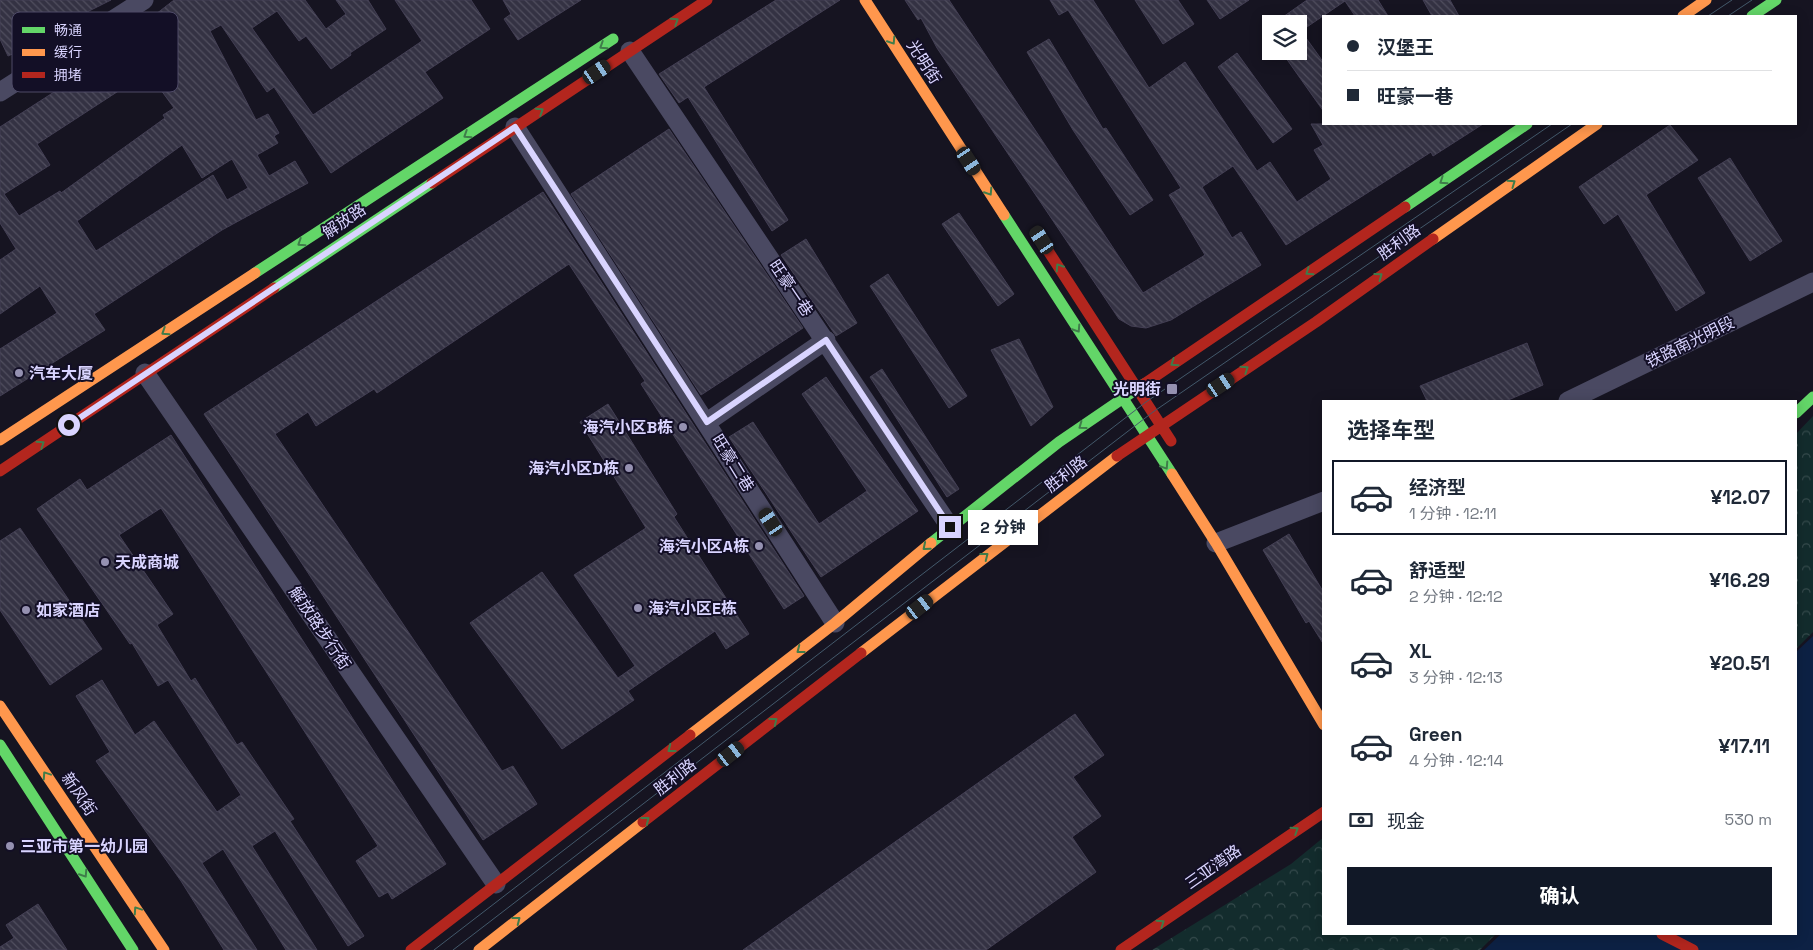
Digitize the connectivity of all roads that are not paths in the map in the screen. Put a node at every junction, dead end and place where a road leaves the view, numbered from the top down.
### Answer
1 (144, 0) edge
2 (707, 0) edge
3 (865, 0) edge
4 (1706, 0) edge
5 (1776, 0) edge
6 (125, 12) edge
7 (1684, 15) edge
8 (1754, 15) edge
9 (623, 33) dead end
10 (630, 51) junction
11 (12, 84) edge
12 (0, 92) edge
13 (1526, 125) edge
14 (1596, 125) edge
15 (515, 127) junction
16 (1034, 230) dead end
17 (1813, 282) edge
18 (826, 340) junction
19 (145, 373) junction
20 (1138, 388) junction
21 (1813, 397) edge
22 (1122, 398) junction
23 (1570, 400) edge
24 (1797, 412) edge
25 (707, 422) junction
26 (1161, 426) junction
27 (1146, 436) junction
28 (0, 440) edge
29 (1177, 450) dead end
30 (0, 471) edge
31 (1322, 501) edge
32 (950, 527) junction
33 (1228, 539) junction
34 (835, 624) junction
35 (0, 706) edge
36 (1322, 721) edge
37 (0, 745) edge
38 (1322, 813) edge
39 (496, 884) junction
40 (1664, 935) edge
41 (133, 950) edge
42 (164, 950) edge
43 (410, 950) edge
44 (479, 950) edge
45 (1121, 950) edge
46 (1693, 950) edge

1 - 6 street
10 -> 2 main road, 解放路
3 -> 22 main road, 光明街
4 - 7 main road
5 - 8 main road
9 -> 28 main road, 解放路
15 -> 10 main road, 解放路
10 - 18 street, 旺豪一巷
11 - 12 street
13 -> 20 main road, 胜利路
26 -> 14 main road, 胜利路
15 - 19 main road, 解放路
15 - 25 street, 旺豪二巷
20 -> 16 main road
17 - 23 street, 铁路南光明段
18 - 25 street
18 - 32 street, 旺豪一巷
30 -> 19 main road, 解放路
19 - 39 street, 解放路步行街
20 - 22 main road, 胜利路
20 - 26 main road
21 - 24 main road
22 - 27 main road, 光明街
22 -> 32 main road, 胜利路
25 - 34 street, 旺豪二巷
26 - 27 main road, 胜利路
26 - 29 main road
27 -> 33 main road, 光明街
44 -> 27 main road, 胜利路
31 - 33 street
32 -> 34 main road, 胜利路
33 - 36 main road, 光明街
34 -> 39 main road, 胜利路
42 -> 35 main road, 新风街
37 -> 41 main road
45 -> 38 main road, 三亚湾路
39 - 43 main road, 胜利路
40 - 46 main road

